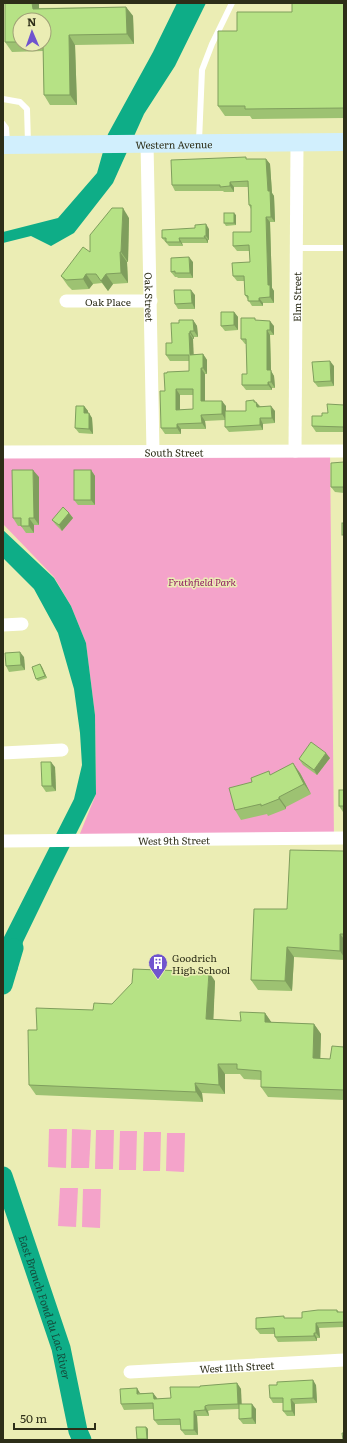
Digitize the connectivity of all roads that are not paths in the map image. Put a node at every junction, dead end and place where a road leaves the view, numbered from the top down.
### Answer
1 (232, 3) edge
2 (3, 99) edge
3 (3, 124) edge
4 (344, 142) edge
5 (142, 143) junction
6 (199, 143) junction
7 (297, 143) junction
8 (5, 145) edge
9 (28, 145) junction
10 (296, 248) junction
11 (344, 248) edge
12 (66, 301) dead end
13 (150, 301) junction
14 (153, 451) junction
15 (295, 451) junction
16 (344, 451) edge
17 (3, 452) edge
18 (22, 624) dead end
19 (3, 626) edge
20 (62, 750) dead end
21 (3, 753) edge
22 (344, 838) edge
23 (3, 841) edge
24 (344, 1360) edge
25 (130, 1372) dead end

1 - 6 lane
2 - 9 lane
3 - 8 lane
4 - 7 main road, Western Avenue
5 - 6 main road, Western Avenue
5 - 9 main road, Western Avenue
5 - 13 street, Oak Street
6 - 7 main road, Western Avenue
7 - 10 street, Elm Street
8 - 9 main road, Western Avenue
10 - 11 lane
10 - 15 street, Elm Street
12 - 13 street, Oak Place
13 - 14 street, Oak Street
14 - 15 street, South Street
14 - 17 street, South Street
15 - 16 street, South Street
18 - 19 street
20 - 21 street
22 - 23 street, West 9th Street
24 - 25 street, West 11th Street

